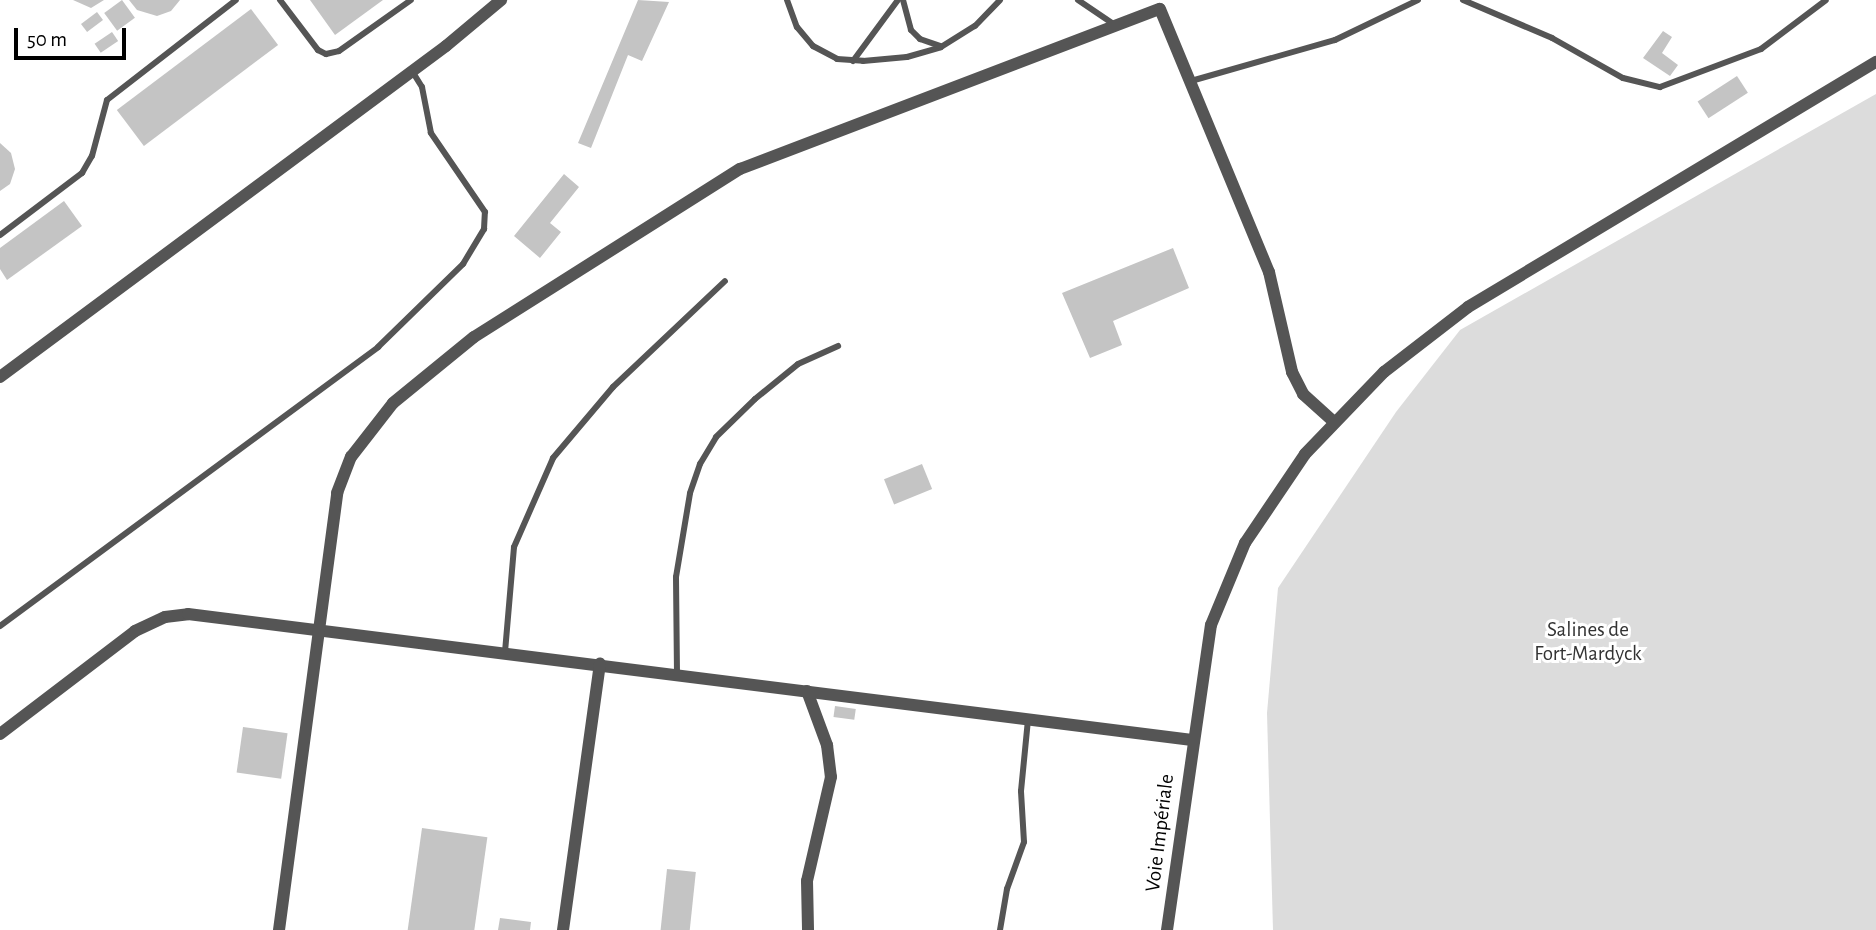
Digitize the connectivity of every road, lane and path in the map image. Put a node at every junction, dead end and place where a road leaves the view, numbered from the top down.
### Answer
1 (236, 0) edge
2 (280, 0) edge
3 (411, 0) edge
4 (500, 0) edge
5 (786, 0) edge
6 (900, 0) edge
7 (1000, 0) edge
8 (1078, 0) edge
9 (1418, 0) edge
10 (1463, 0) edge
11 (1826, 0) edge
12 (1163, 5) edge
13 (1116, 26) junction
14 (942, 47) junction
15 (853, 61) junction
16 (1876, 62) edge
17 (412, 71) junction
18 (1191, 81) junction
19 (0, 235) edge
20 (724, 281) dead end
21 (838, 346) dead end
22 (0, 377) edge
23 (1334, 422) junction
24 (0, 626) edge
25 (316, 628) junction
26 (505, 652) junction
27 (600, 664) junction
28 (677, 674) junction
29 (807, 691) junction
30 (1028, 719) junction
31 (0, 734) edge
32 (1192, 740) junction
33 (279, 930) edge
34 (563, 930) edge
35 (808, 930) edge
36 (1000, 930) edge
37 (1167, 930) edge

1 - 19 lane
2 - 3 lane
4 - 17 street
5 - 15 lane
6 - 14 lane
6 - 15 lane
7 - 14 lane
8 - 13 lane
9 - 18 lane
10 - 11 lane
12 - 13 street
12 - 18 street
13 - 25 street
14 - 15 lane
16 - 23 street, Voie Impériale
17 - 22 street
17 - 24 lane
18 - 23 street
20 - 26 lane
21 - 28 lane
23 - 32 street, Voie Impériale
25 - 26 street
25 - 31 street
25 - 33 street
26 - 27 street
27 - 28 street
27 - 34 street
28 - 29 street
29 - 30 street
29 - 35 street
30 - 32 street
30 - 36 lane
32 - 37 street, Voie Impériale

